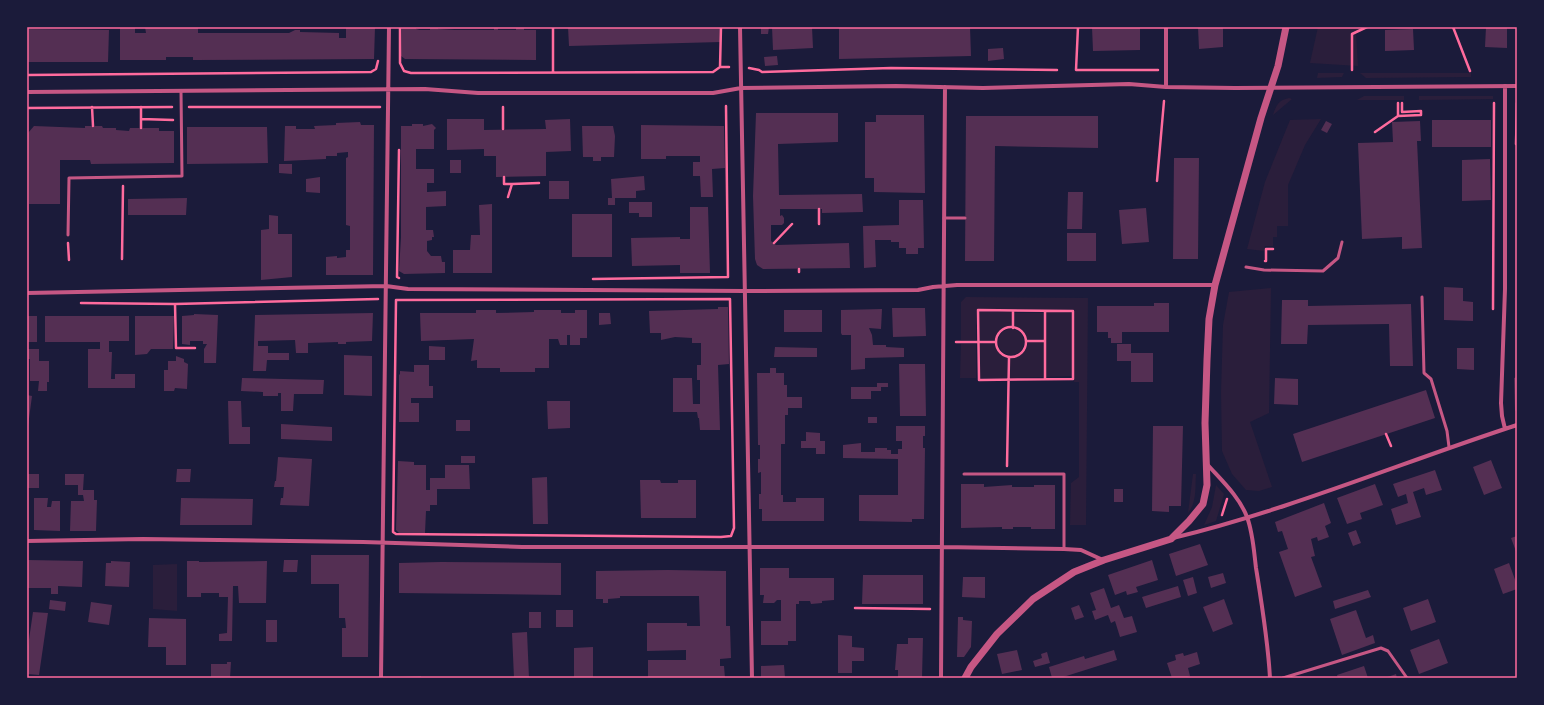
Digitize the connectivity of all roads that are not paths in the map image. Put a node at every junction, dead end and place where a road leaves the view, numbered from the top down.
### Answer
1 (389, 27) edge
2 (740, 27) edge
3 (1166, 27) edge
4 (1286, 27) edge
5 (1505, 86) junction
6 (1517, 86) edge
7 (945, 87) junction
8 (1166, 87) junction
9 (741, 88) junction
10 (1270, 88) junction
11 (388, 89) junction
12 (181, 91) junction
13 (27, 92) edge
14 (944, 218) junction
15 (965, 218) dead end
16 (68, 235) road end
17 (1342, 242) dead end
18 (1246, 267) dead end
19 (1215, 285) junction
20 (386, 286) junction
21 (944, 286) junction
22 (745, 291) junction
23 (27, 293) edge
24 (1422, 297) dead end
25 (1517, 425) edge
26 (1505, 429) junction
27 (1448, 447) junction
28 (1206, 463) junction
29 (964, 474) dead end
30 (1247, 517) junction
31 (1171, 539) junction
32 (27, 541) edge
33 (382, 543) junction
34 (750, 547) junction
35 (943, 547) junction
36 (1064, 549) junction
37 (1104, 560) junction
38 (381, 678) edge
39 (752, 678) edge
40 (941, 678) edge
41 (965, 678) edge
42 (1270, 678) edge
43 (1283, 678) edge
44 (1407, 678) edge

1 - 11 street
2 - 9 street
3 - 8 street
4 - 10 street
5 - 6 street
5 - 10 street
5 - 26 street
7 - 8 street
7 - 9 street
7 - 14 street
8 - 10 street
9 - 11 street
9 - 22 street
10 - 19 street
11 - 12 street
11 - 20 street
12 - 13 street
12 - 16 lane
14 - 15 lane
14 - 21 street
17 - 18 lane
19 - 21 street
19 - 28 street
20 - 22 street
20 - 23 street
20 - 33 street
21 - 22 street
21 - 35 street
22 - 34 street
24 - 27 lane
25 - 26 street
26 - 27 street
27 - 30 street
28 - 30 street
28 - 31 street
29 - 36 lane
30 - 31 street
30 - 42 street
31 - 37 street
32 - 33 street
33 - 34 street
33 - 38 street
34 - 35 street
34 - 39 street
35 - 36 street
35 - 40 street
36 - 37 street
37 - 41 street
43 - 44 lane

